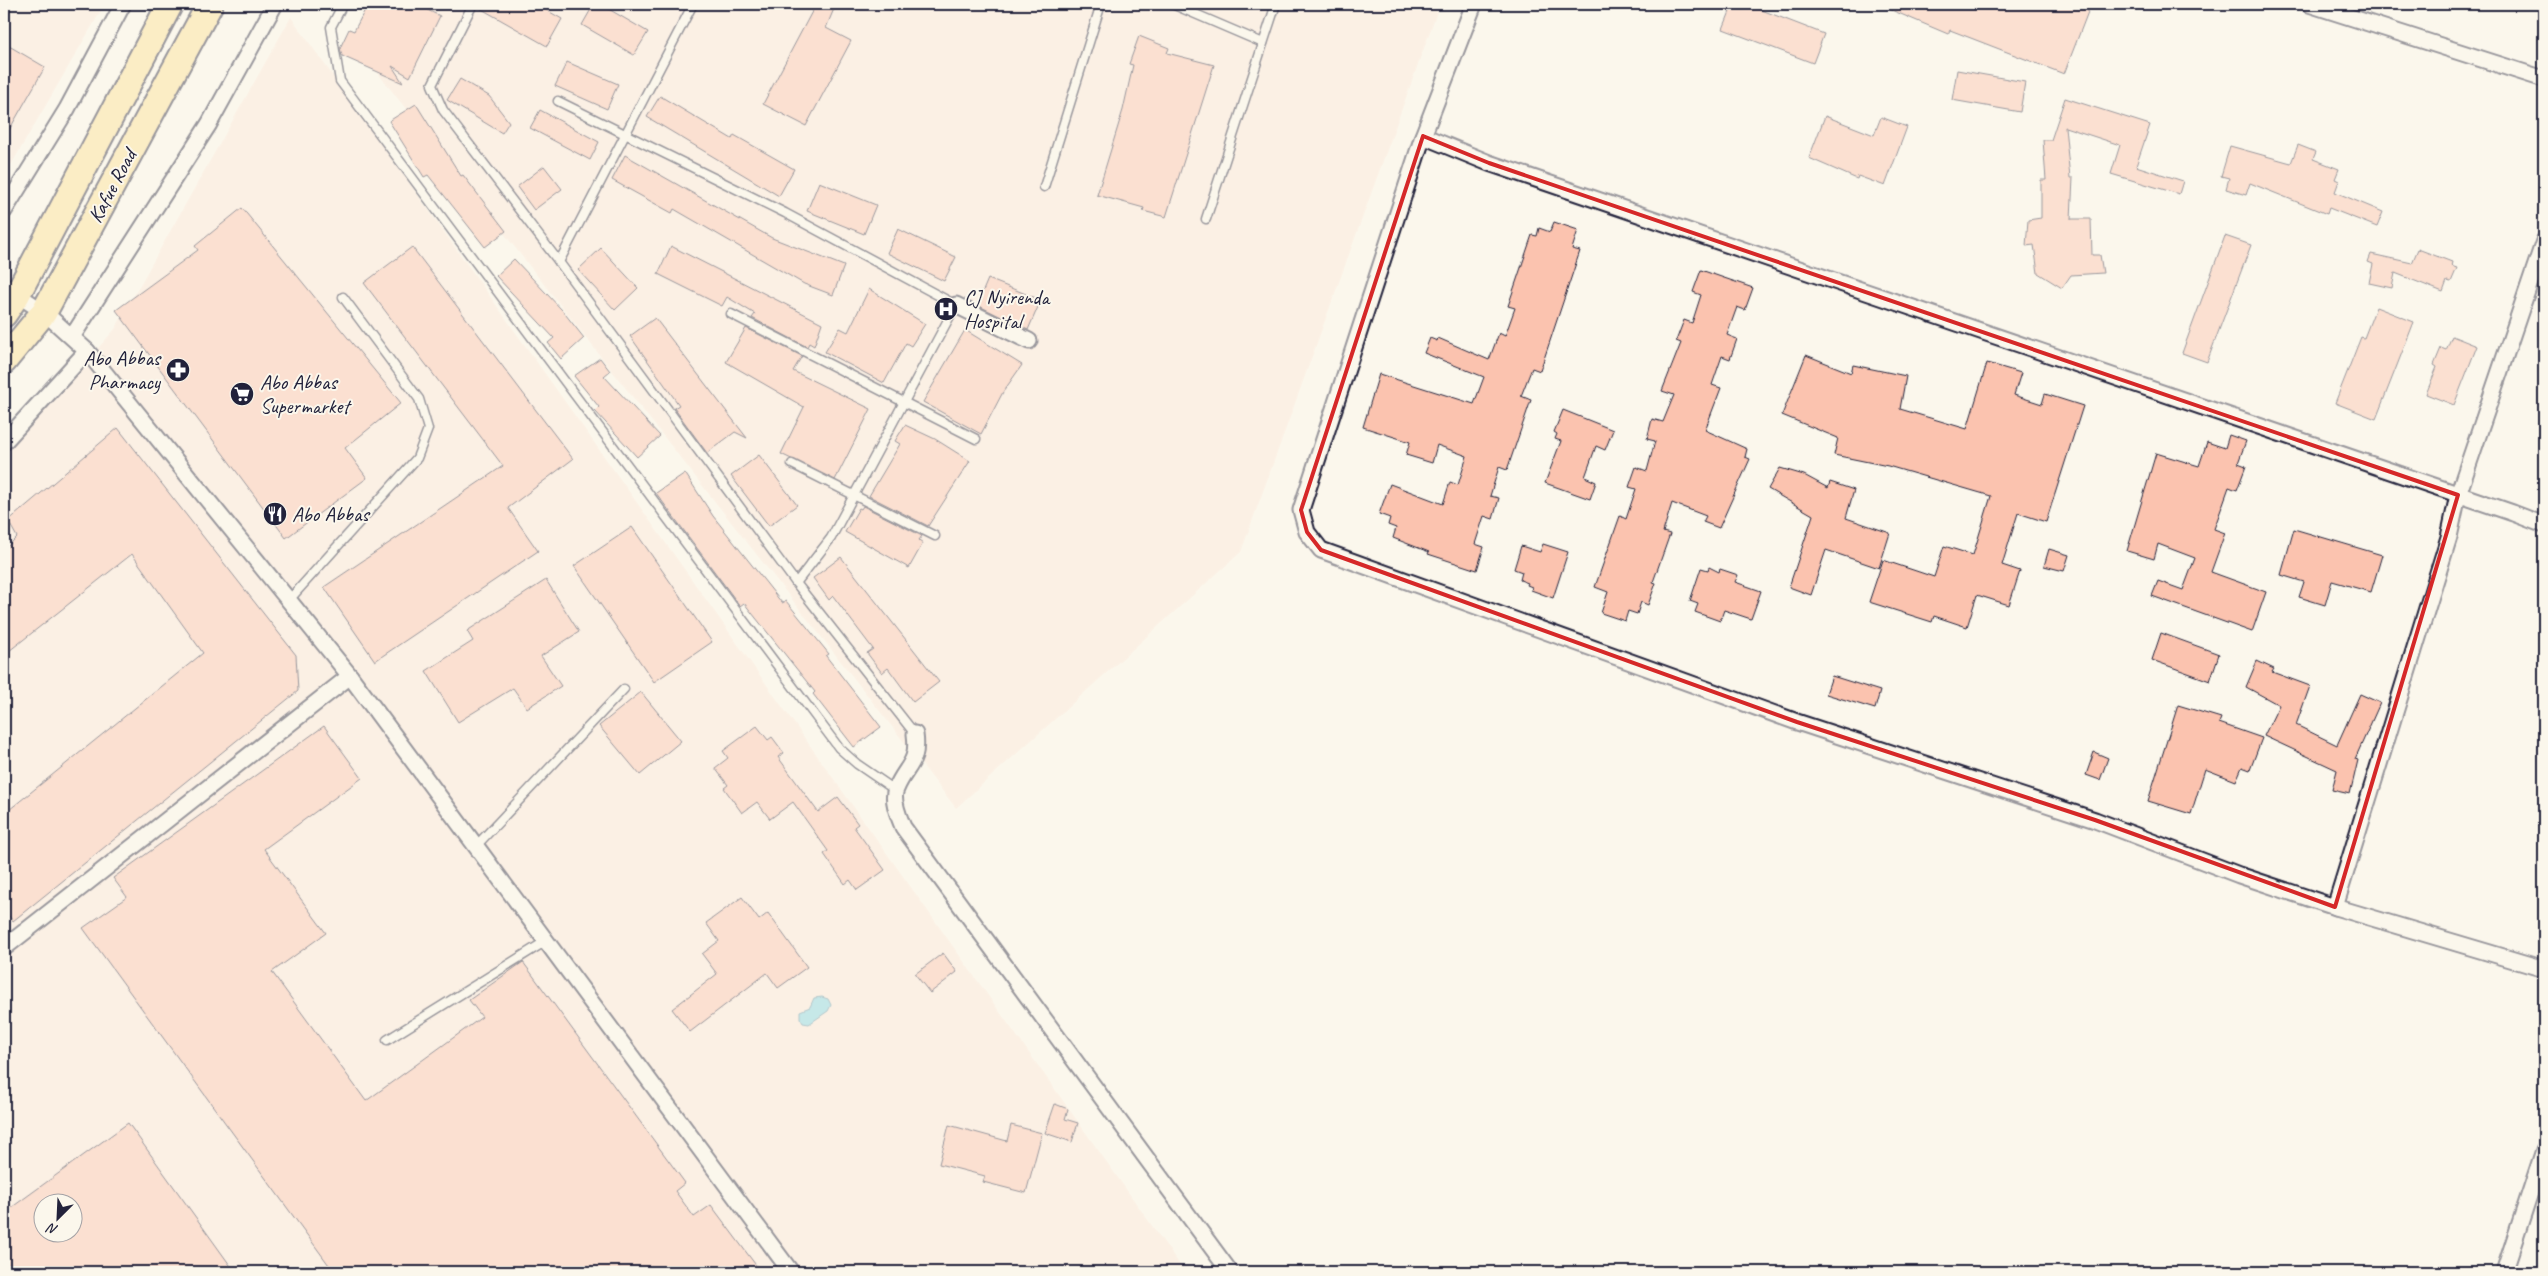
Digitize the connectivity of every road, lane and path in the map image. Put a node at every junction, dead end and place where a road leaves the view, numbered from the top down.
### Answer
1 (123, 4) edge
2 (170, 4) edge
3 (210, 4) edge
4 (275, 4) edge
5 (343, 4) edge
6 (473, 4) edge
7 (693, 4) edge
8 (1101, 4) edge
9 (1172, 4) edge
10 (1276, 4) edge
11 (1474, 4) edge
12 (2309, 4) edge
13 (1263, 42) junction
14 (2544, 79) edge
15 (558, 101) dead end
16 (625, 134) junction
17 (1423, 136) junction
18 (1044, 187) dead end
19 (4, 211) edge
20 (1206, 219) dead end
21 (2544, 240) edge
22 (559, 262) junction
23 (343, 297) dead end
24 (8, 298) edge
25 (956, 305) junction
26 (44, 312) junction
27 (731, 314) dead end
28 (72, 337) junction
29 (1029, 341) dead end
30 (87, 351) junction
31 (4, 361) edge
32 (905, 403) junction
33 (976, 439) dead end
34 (4, 442) edge
35 (792, 464) dead end
36 (855, 495) junction
37 (2458, 495) junction
38 (2544, 525) edge
39 (935, 536) dead end
40 (796, 584) junction
41 (289, 600) junction
42 (350, 676) junction
43 (624, 688) dead end
44 (915, 734) joint
45 (895, 790) junction
46 (476, 846) junction
47 (2335, 908) junction
48 (546, 941) junction
49 (4, 948) edge
50 (2544, 969) edge
51 (387, 1040) dead end
52 (2544, 1150) edge
53 (791, 1272) edge
54 (1230, 1272) edge
55 (2504, 1272) edge

1 - 19 street
2 - 24 main road, Kafue Road
3 - 26 main road, Kafue Road
4 - 28 street
5 - 45 lane
6 - 22 lane
7 - 16 lane
8 - 18 lane
9 - 13 lane
10 - 13 lane
11 - 17 street
12 - 14 street
13 - 20 lane
15 - 16 lane
16 - 22 lane
16 - 25 lane
17 - 37 street
17 - 47 street
21 - 37 street
22 - 40 lane
23 - 41 lane
24 - 26 street
25 - 29 street
25 - 32 lane
26 - 28 street
26 - 31 main road, Kafue Road
27 - 32 lane
28 - 30 street
30 - 34 street
30 - 41 street
32 - 33 lane
32 - 36 lane
35 - 36 lane
36 - 39 lane
36 - 40 lane
37 - 38 street
37 - 47 street
40 - 44 lane
41 - 42 street
42 - 46 street
42 - 49 street
43 - 46 lane
44 - 45 street
45 - 54 street
46 - 48 street
47 - 50 street
48 - 51 lane
48 - 53 street
52 - 55 street

